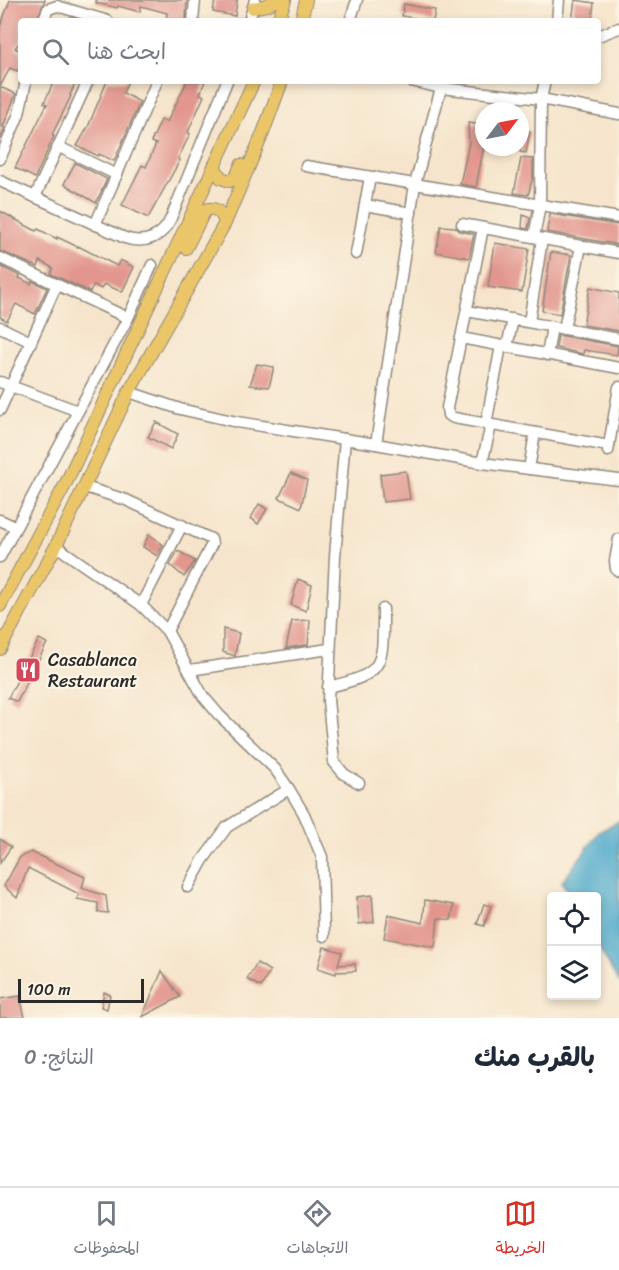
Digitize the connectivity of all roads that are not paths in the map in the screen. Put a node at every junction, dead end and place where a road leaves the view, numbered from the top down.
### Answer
1 (195, 0) edge
2 (276, 0) edge
3 (285, 0) edge
4 (306, 0) edge
5 (357, 0) edge
6 (560, 0) edge
7 (65, 4) edge
8 (254, 4) edge
9 (44, 18) edge
10 (100, 18) edge
11 (193, 18) edge
12 (279, 18) edge
13 (302, 18) edge
14 (351, 18) edge
15 (557, 18) edge
16 (619, 28) edge
17 (601, 35) edge
18 (25, 84) edge
19 (87, 84) edge
20 (157, 84) edge
21 (226, 84) edge
22 (254, 84) edge
23 (281, 84) edge
24 (424, 84) edge
25 (544, 84) edge
26 (441, 88) junction
27 (541, 99) junction
28 (619, 114) edge
29 (263, 133) junction
30 (59, 147) junction
31 (0, 159) edge
32 (214, 166) junction
33 (306, 166) dead end
34 (117, 175) junction
35 (370, 177) junction
36 (0, 181) edge
37 (415, 184) junction
38 (34, 197) junction
39 (365, 205) junction
40 (540, 205) junction
41 (411, 213) junction
42 (619, 218) edge
43 (225, 223) junction
44 (462, 224) dead end
45 (95, 225) junction
46 (483, 228) junction
47 (538, 238) junction
48 (581, 246) junction
49 (619, 253) edge
50 (356, 254) dead end
51 (0, 258) edge
52 (152, 265) dead end
53 (165, 273) junction
54 (57, 284) junction
55 (467, 311) junction
56 (128, 318) junction
57 (513, 320) junction
58 (529, 322) junction
59 (0, 327) edge
60 (552, 327) junction
61 (564, 329) junction
62 (461, 338) junction
63 (619, 339) edge
64 (31, 342) junction
65 (504, 347) junction
66 (547, 355) junction
67 (619, 368) edge
68 (5, 384) edge
69 (619, 387) edge
70 (129, 392) junction
71 (0, 410) edge
72 (78, 411) junction
73 (489, 424) junction
74 (535, 433) junction
75 (345, 440) junction
76 (376, 444) junction
77 (482, 463) junction
78 (529, 469) junction
79 (619, 480) edge
80 (86, 487) junction
81 (0, 520) edge
82 (182, 525) junction
83 (15, 528) junction
84 (619, 539) edge
85 (56, 546) junction
86 (0, 556) edge
87 (619, 571) edge
88 (141, 605) junction
89 (0, 606) edge
90 (382, 609) dead end
91 (167, 631) junction
92 (0, 649) edge
93 (329, 649) junction
94 (190, 670) junction
95 (328, 687) junction
96 (359, 783) dead end
97 (289, 789) junction
98 (188, 888) dead end
99 (324, 936) dead end

1 - 11 street
2 - 8 main road
3 - 12 main road
4 - 13 main road
5 - 14 street
6 - 15 street
7 - 9 street
7 - 10 street
16 - 17 street
18 - 31 street
19 - 30 street
20 - 34 street
21 - 45 street
22 - 32 main road
23 - 29 main road
24 - 26 street
25 - 27 street
26 - 27 street
26 - 37 street
27 - 28 street
27 - 40 street
29 - 32 main road
29 - 43 main road
30 - 34 street
30 - 38 street
32 - 53 main road
33 - 35 street
34 - 45 street
35 - 37 street
35 - 39 street
36 - 38 street
37 - 40 street
37 - 41 street
38 - 45 street
39 - 41 street
39 - 50 street
40 - 42 street
40 - 47 street
41 - 76 street
43 - 53 main road
43 - 70 main road
44 - 46 street
46 - 47 street
46 - 55 street
47 - 48 street
47 - 58 street
48 - 49 street
48 - 61 street
51 - 54 street
52 - 56 street
53 - 89 main road
54 - 56 street
54 - 64 street
55 - 57 street
55 - 62 street
56 - 72 street
57 - 58 street
57 - 65 street
58 - 60 street
59 - 64 street
60 - 61 street
60 - 66 street
61 - 63 street
62 - 65 street
62 - 73 street
64 - 68 street
65 - 66 street
65 - 73 street
66 - 67 street
68 - 71 street
68 - 72 street
69 - 74 street
70 - 75 street
70 - 80 main road
72 - 83 street
73 - 74 street
73 - 77 street
74 - 78 street
75 - 76 street
75 - 93 street
76 - 77 street
77 - 78 street
78 - 79 street
80 - 82 street
80 - 85 main road
81 - 83 street
82 - 88 street
82 - 91 street
83 - 86 street
84 - 87 street
85 - 88 street
85 - 92 main road
88 - 91 street
90 - 95 street
91 - 94 street
93 - 94 street
93 - 95 street
94 - 97 street
95 - 96 street
97 - 98 street
97 - 99 street

